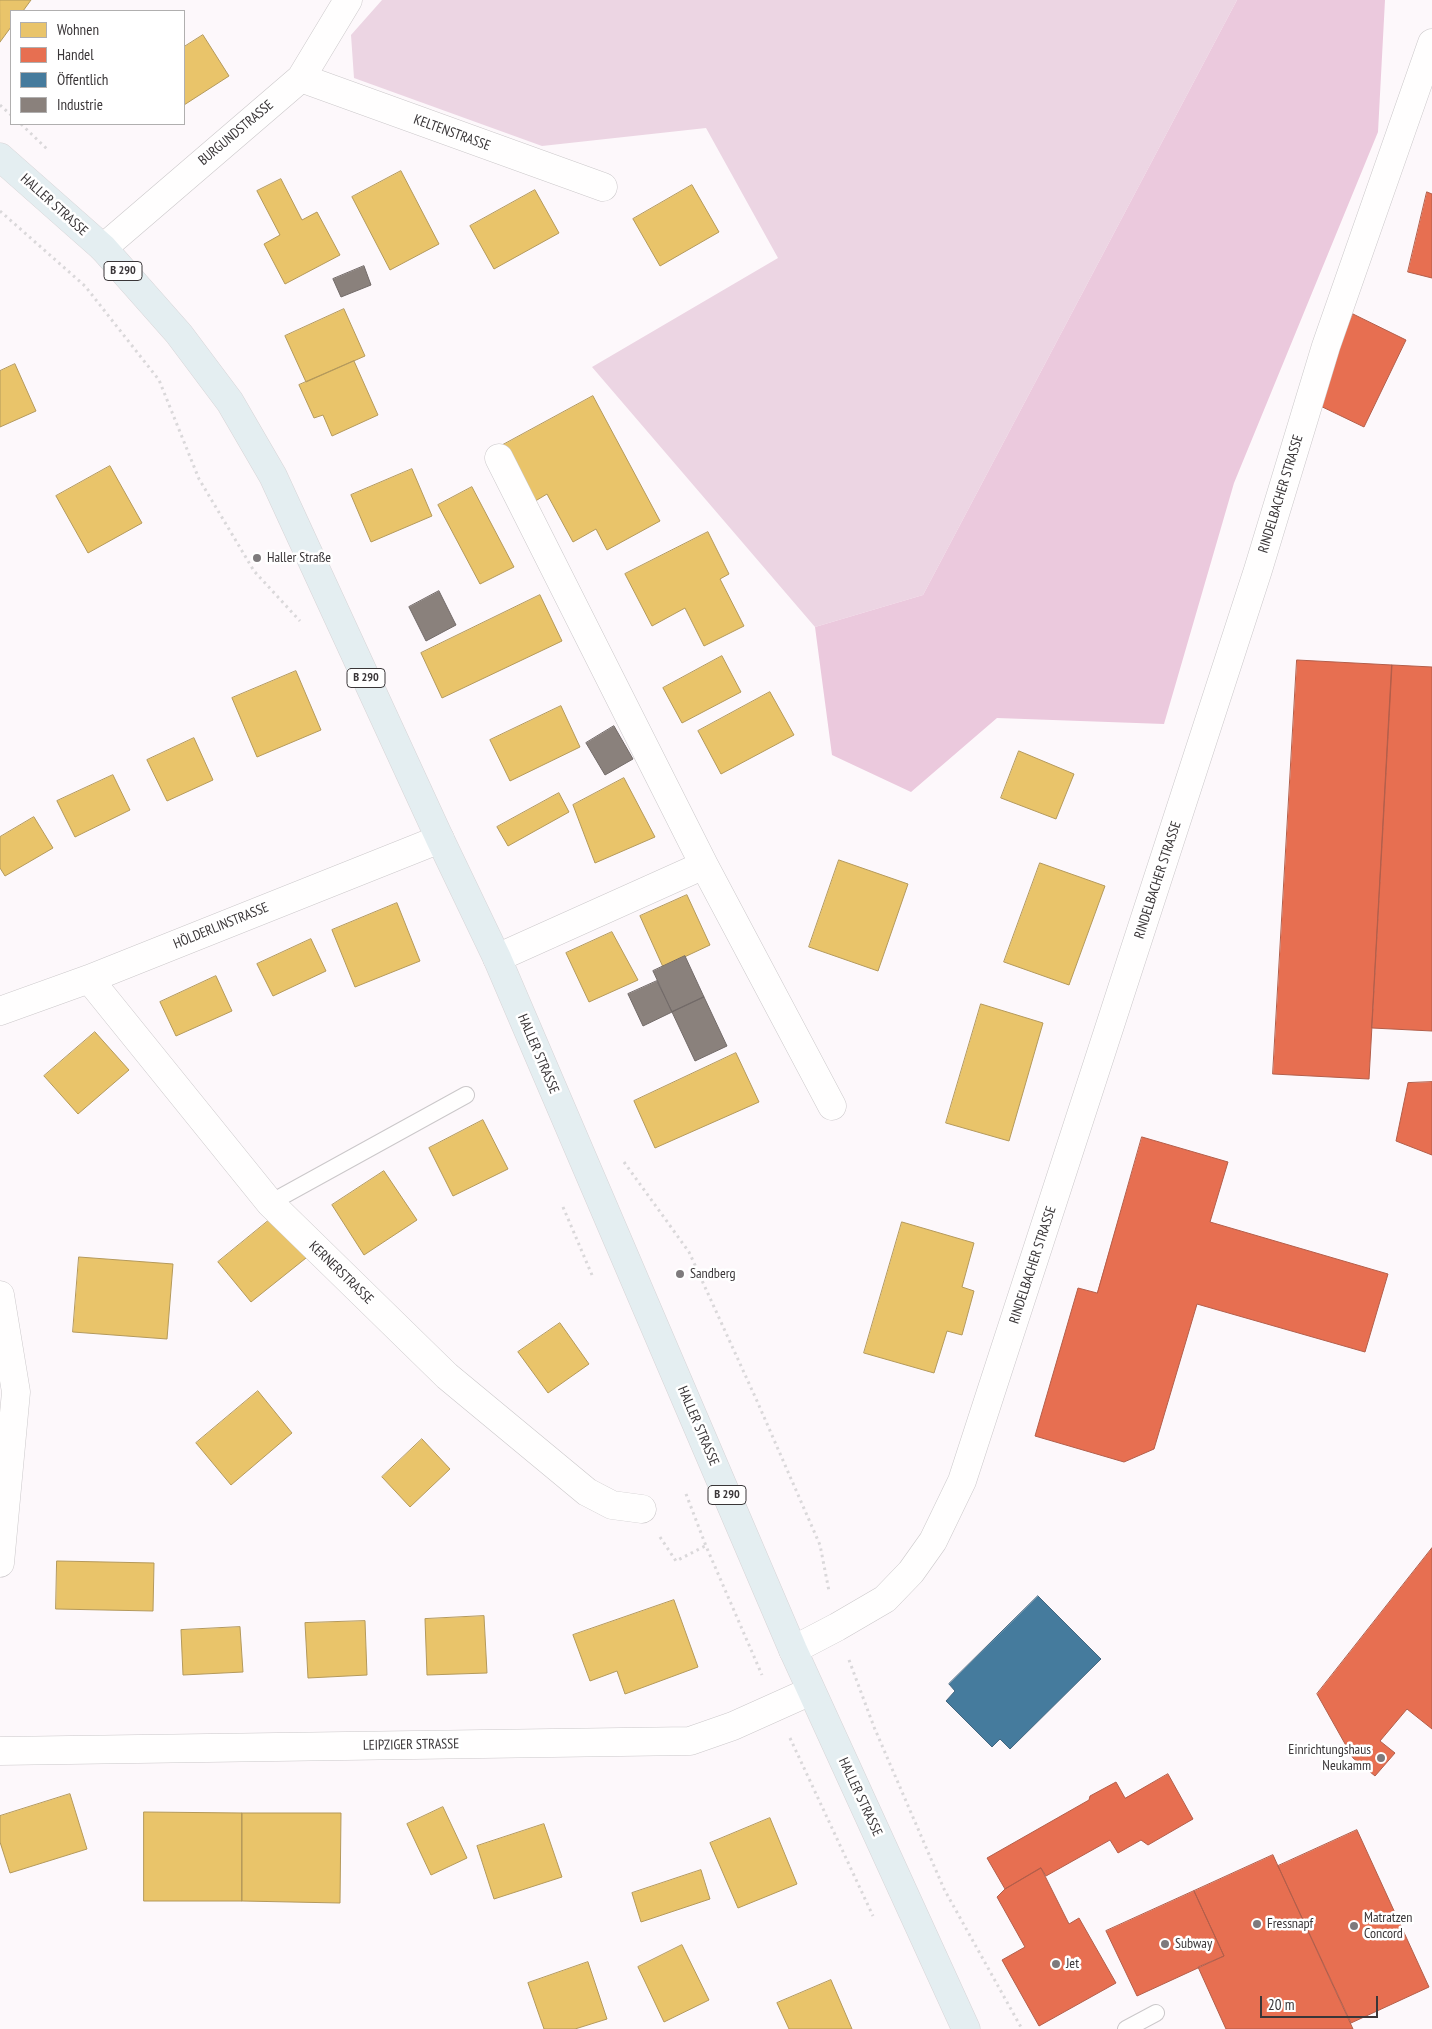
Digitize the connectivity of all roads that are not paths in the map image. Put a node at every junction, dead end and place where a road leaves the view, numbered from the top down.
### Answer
1 (348, 0) edge
2 (1432, 43) edge
3 (301, 78) junction
4 (0, 157) edge
5 (604, 187) dead end
6 (103, 248) junction
7 (499, 458) dead end
8 (440, 839) junction
9 (704, 865) junction
10 (497, 958) junction
11 (89, 979) junction
12 (0, 1011) edge
13 (466, 1095) dead end
14 (832, 1106) dead end
15 (270, 1204) junction
16 (0, 1294) edge
17 (642, 1509) dead end
18 (0, 1563) edge
19 (793, 1650) junction
20 (811, 1691) junction
21 (0, 1751) edge
22 (1156, 2013) dead end
23 (966, 2029) edge
24 (1126, 2029) edge

1 - 3 street, BURGUNDSTRASSE
2 - 19 street, RINDELBACHER STRASSE
3 - 5 street, KELTENSTRASSE
3 - 6 street, BURGUNDSTRASSE
4 - 6 main road, HALLER STRASSE / B 290
6 - 8 main road, HALLER STRASSE / B 290
7 - 9 street
8 - 10 main road, HALLER STRASSE / B 290
8 - 11 street, HÖLDERLINSTRASSE
9 - 10 street
9 - 14 street
10 - 19 main road, HALLER STRASSE / B 290
11 - 12 street, HÖLDERLINSTRASSE
11 - 15 street, KERNERSTRASSE
13 - 15 lane
15 - 17 street, KERNERSTRASSE
16 - 18 street
19 - 20 main road, HALLER STRASSE / B 290
20 - 21 street, LEIPZIGER STRASSE
20 - 23 main road, HALLER STRASSE / B 290
22 - 24 lane

